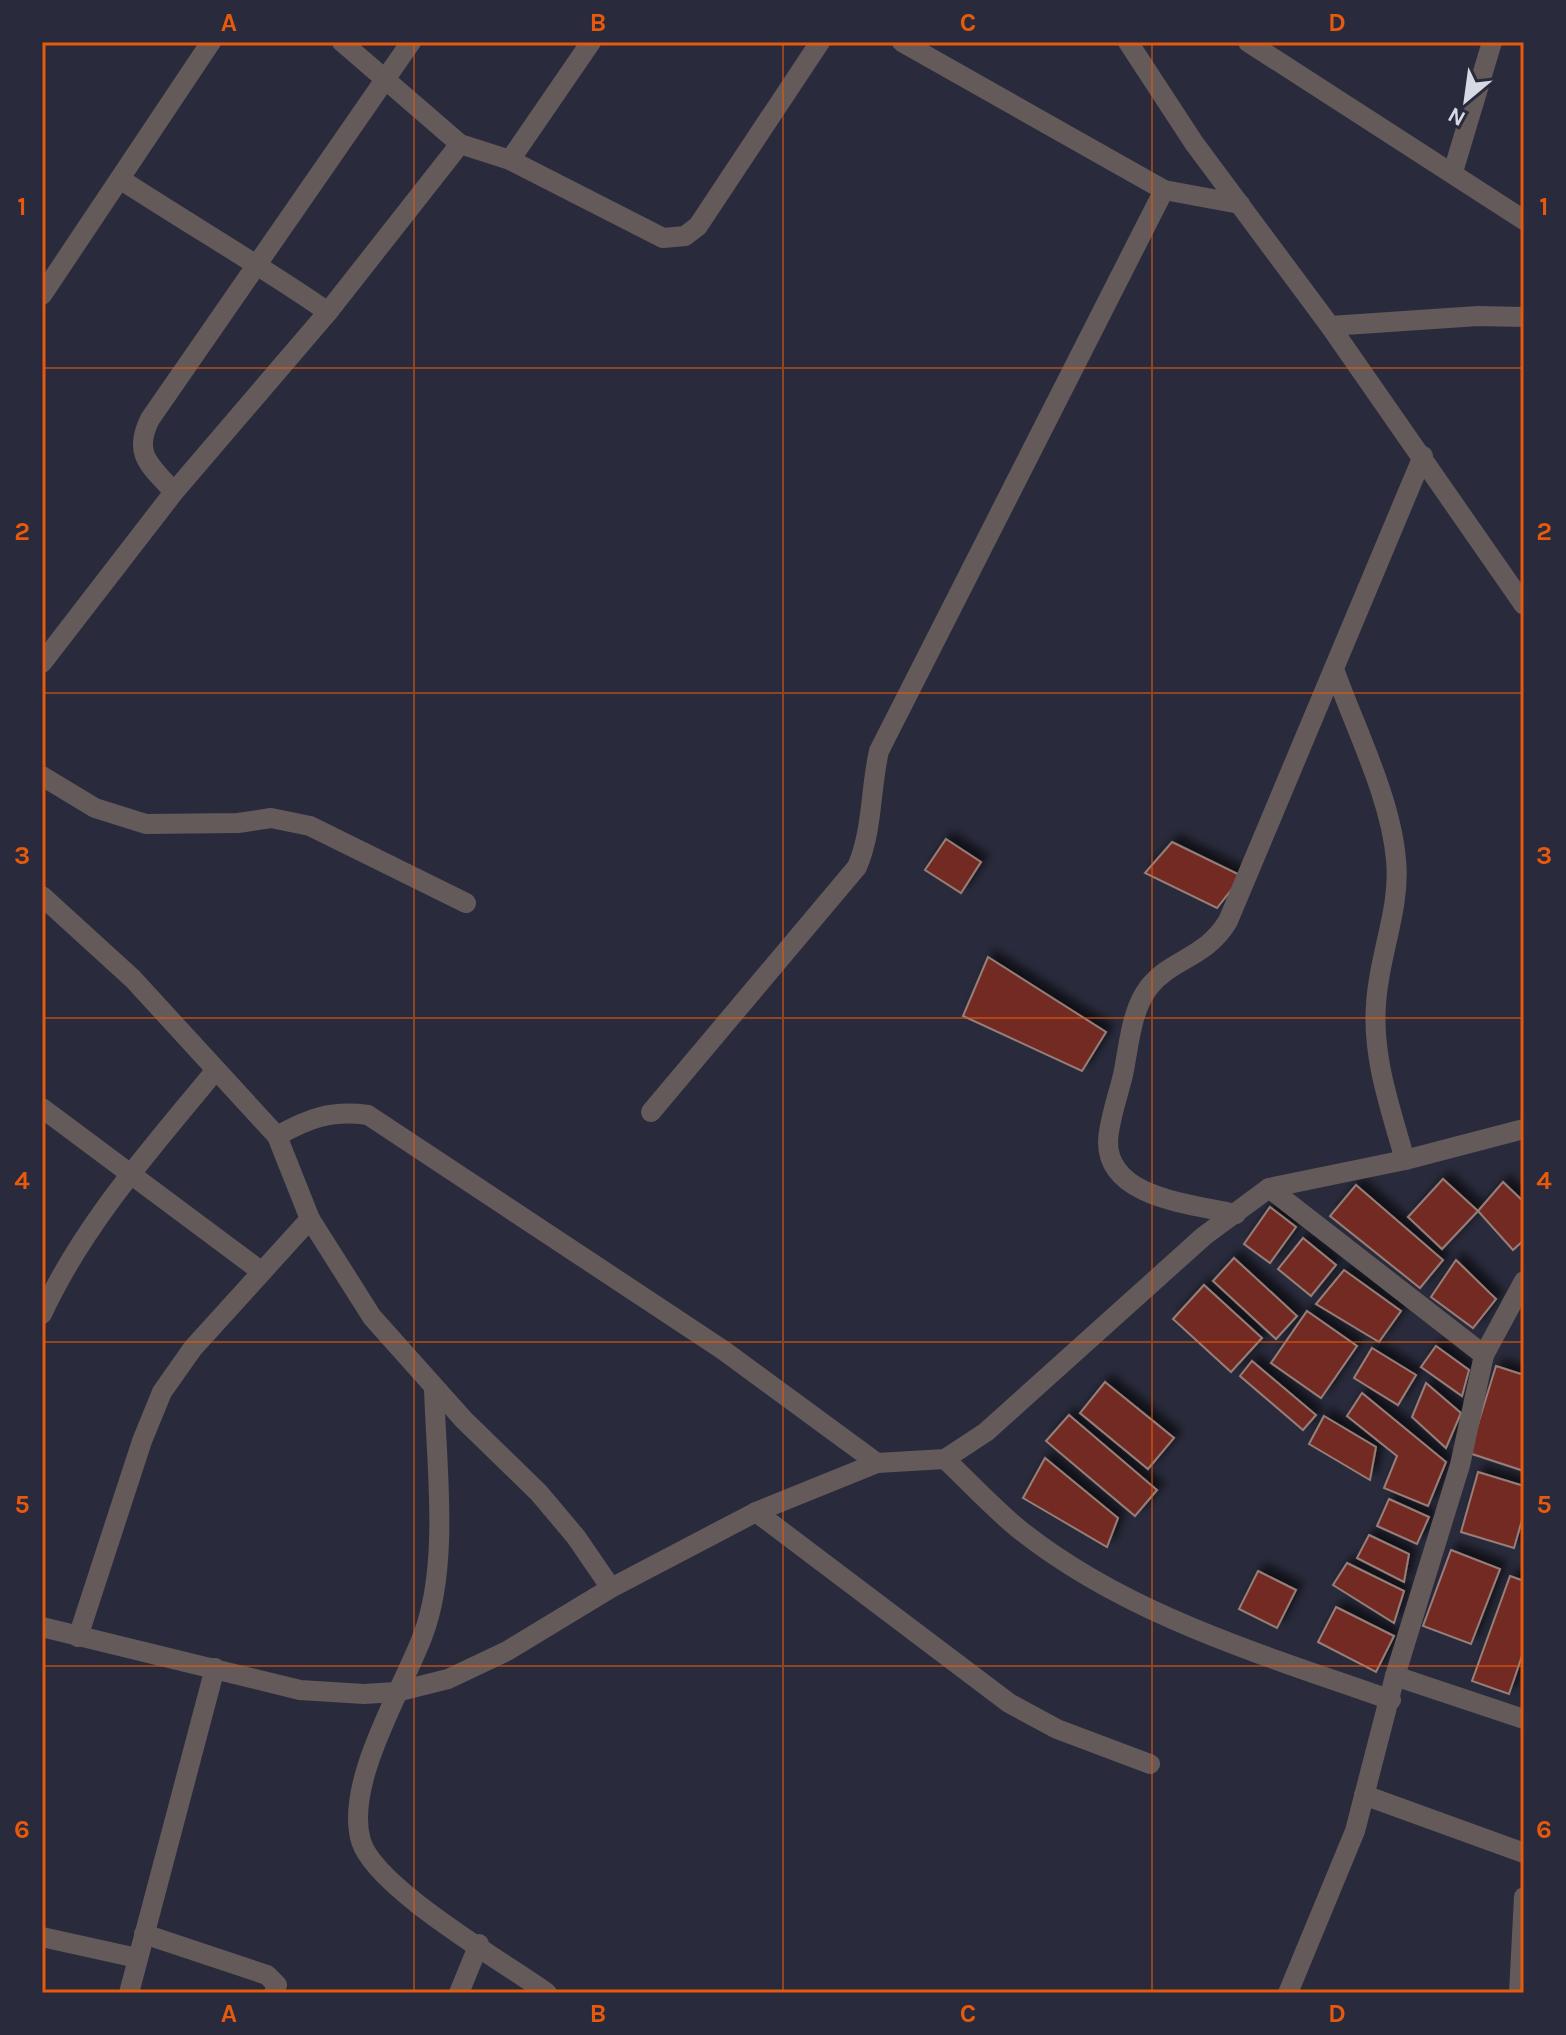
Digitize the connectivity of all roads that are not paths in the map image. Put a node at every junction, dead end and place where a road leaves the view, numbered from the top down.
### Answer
1 (211, 42) edge
2 (342, 42) edge
3 (411, 42) edge
4 (591, 42) edge
5 (820, 42) edge
6 (902, 42) edge
7 (1128, 42) edge
8 (1248, 42) edge
9 (1492, 42) edge
10 (386, 79) junction
11 (460, 144) junction
12 (510, 160) junction
13 (1453, 172) junction
14 (120, 179) junction
15 (1164, 190) junction
16 (1240, 204) junction
17 (1524, 220) edge
18 (258, 263) junction
19 (42, 295) edge
20 (328, 312) junction
21 (1524, 317) edge
22 (1330, 326) junction
23 (1423, 456) junction
24 (174, 492) junction
25 (1524, 605) edge
26 (42, 663) edge
27 (1334, 669) junction
28 (42, 776) edge
29 (42, 896) edge
30 (466, 903) dead end
31 (215, 1071) junction
32 (42, 1108) edge
33 (651, 1112) dead end
34 (1524, 1129) edge
35 (277, 1136) junction
36 (1405, 1160) junction
37 (133, 1173) junction
38 (1269, 1188) junction
39 (1236, 1214) junction
40 (310, 1219) junction
41 (262, 1272) junction
42 (1524, 1281) edge
43 (42, 1314) edge
44 (1484, 1355) junction
45 (434, 1387) junction
46 (945, 1459) junction
47 (877, 1463) junction
48 (756, 1512) junction
49 (611, 1588) junction
50 (42, 1627) edge
51 (78, 1637) junction
52 (215, 1668) junction
53 (1395, 1676) junction
54 (396, 1692) junction
55 (1391, 1700) junction
56 (1524, 1719) edge
57 (1150, 1764) dead end
58 (1364, 1795) junction
59 (1524, 1853) edge
60 (1524, 1897) edge
61 (144, 1934) junction
62 (42, 1937) edge
63 (479, 1944) junction
64 (137, 1958) junction
65 (129, 1993) edge
66 (274, 1993) edge
67 (459, 1993) edge
68 (547, 1993) edge
69 (1288, 1993) edge
70 (1519, 1993) edge

1 - 14 street
2 - 10 street
3 - 10 street
4 - 12 street
5 - 12 street
6 - 15 street
7 - 16 street
8 - 13 street
9 - 13 street
10 - 11 street
10 - 18 street
11 - 12 street
11 - 20 street
13 - 17 street
14 - 18 street
14 - 19 street
15 - 16 street
15 - 33 street
16 - 22 street
18 - 20 street
18 - 24 street
20 - 24 street
21 - 22 street
22 - 23 street
23 - 25 street
23 - 27 street
24 - 26 street
27 - 36 street
27 - 39 street
28 - 30 street
29 - 31 street
31 - 35 street
31 - 37 street
32 - 37 street
34 - 36 street
35 - 40 street
35 - 47 street
36 - 38 street
37 - 41 street
37 - 43 street
38 - 39 street
38 - 44 street
39 - 46 street
40 - 41 street
40 - 45 street
41 - 51 street
42 - 44 street
44 - 53 street
45 - 49 street
45 - 54 street
46 - 47 street
46 - 55 street
47 - 48 street
48 - 49 street
48 - 57 street
49 - 54 street
50 - 51 street
51 - 52 street
52 - 54 street
52 - 61 street
53 - 55 street
53 - 56 street
54 - 63 street
55 - 58 street
58 - 59 street
58 - 69 street
60 - 70 street
61 - 64 street
61 - 66 street
62 - 64 street
63 - 67 street
63 - 68 street
64 - 65 street

